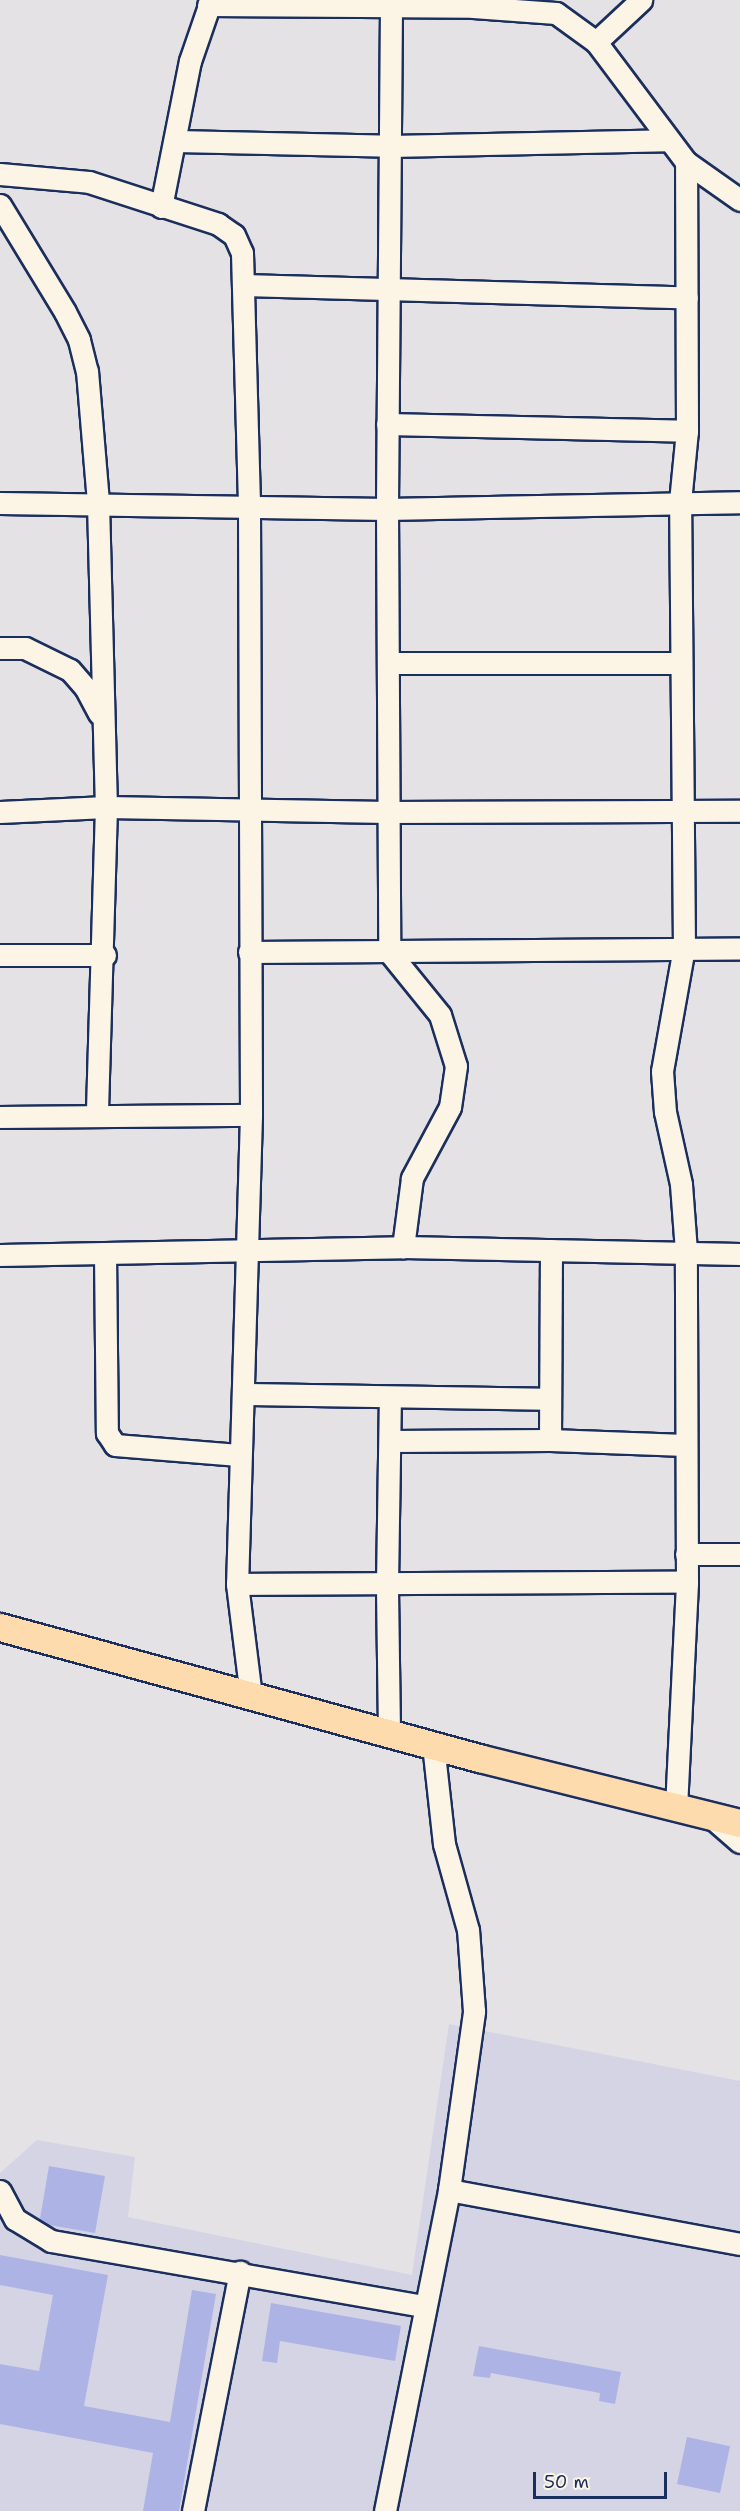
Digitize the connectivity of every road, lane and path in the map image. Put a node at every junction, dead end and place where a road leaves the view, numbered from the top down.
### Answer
1 (641, 0) edge
2 (210, 3) edge
3 (391, 6) junction
4 (596, 42) junction
5 (667, 140) junction
6 (176, 141) junction
7 (390, 147) junction
8 (686, 162) junction
9 (0, 174) edge
10 (740, 200) edge
11 (0, 205) edge
12 (161, 207) junction
13 (245, 285) junction
14 (388, 286) junction
15 (687, 297) junction
16 (387, 424) junction
17 (687, 431) junction
18 (680, 502) junction
19 (740, 502) edge
20 (0, 503) edge
21 (98, 503) junction
22 (249, 507) junction
23 (387, 509) junction
24 (0, 648) edge
25 (388, 663) junction
26 (681, 663) junction
27 (102, 719) junction
28 (106, 807) junction
29 (248, 810) junction
30 (740, 811) edge
31 (0, 812) edge
32 (387, 812) junction
33 (680, 812) junction
34 (684, 948) junction
35 (740, 949) edge
36 (249, 952) junction
37 (389, 952) junction
38 (0, 955) edge
39 (105, 955) junction
40 (250, 1115) junction
41 (98, 1116) junction
42 (0, 1117) edge
43 (403, 1247) junction
44 (249, 1248) junction
45 (551, 1250) junction
46 (686, 1251) junction
47 (105, 1253) junction
48 (740, 1254) edge
49 (0, 1255) edge
50 (243, 1394) junction
51 (390, 1398) junction
52 (550, 1399) junction
53 (550, 1440) junction
54 (392, 1441) junction
55 (685, 1445) junction
56 (239, 1455) junction
57 (686, 1554) junction
58 (740, 1554) edge
59 (687, 1582) junction
60 (237, 1584) junction
61 (387, 1584) junction
62 (0, 1628) edge
63 (251, 1696) junction
64 (389, 1732) junction
65 (433, 1745) junction
66 (676, 1808) junction
67 (710, 1816) junction
68 (740, 1823) edge
69 (740, 1842) edge
70 (449, 2190) junction
71 (0, 2191) edge
72 (740, 2244) edge
73 (240, 2272) junction
74 (423, 2306) junction
75 (193, 2511) edge
76 (385, 2511) edge

1 - 4 street
2 - 3 street
2 - 6 street
3 - 4 street
3 - 7 street
4 - 5 street
5 - 7 street
5 - 8 street
6 - 7 street
6 - 12 street
7 - 14 street
8 - 10 street
8 - 15 street
9 - 12 street
11 - 21 street
12 - 13 street
13 - 14 street
13 - 22 street
14 - 15 street
14 - 16 street
15 - 17 street
16 - 17 street
16 - 23 street
17 - 18 street
18 - 19 street
18 - 23 street
18 - 26 street
20 - 21 street
21 - 22 street
21 - 27 street
22 - 23 street
22 - 29 street
23 - 25 street
24 - 27 street
25 - 26 street
25 - 32 street
26 - 33 street
27 - 28 street
28 - 29 street
28 - 31 street
28 - 39 street
29 - 32 street
29 - 36 street
30 - 33 street
32 - 33 street
32 - 37 street
33 - 34 street
34 - 35 street
34 - 37 street
34 - 46 street
36 - 37 street
36 - 40 street
37 - 43 street
38 - 39 street
39 - 41 street
40 - 41 street
40 - 44 street
41 - 42 street
43 - 44 street
43 - 45 street
44 - 47 street
44 - 50 street
45 - 46 street
45 - 52 street
46 - 48 street
46 - 55 street
47 - 49 street
47 - 56 street
50 - 51 street
50 - 56 street
51 - 52 street
51 - 54 street
52 - 53 street
53 - 54 street
53 - 55 street
54 - 61 street
55 - 57 street
56 - 60 street
57 - 58 street
57 - 59 street
59 - 61 street
59 - 66 street
60 - 61 street
60 - 63 street
61 - 64 street
62 - 63 main road
63 - 64 main road
64 - 65 main road
65 - 66 main road
65 - 70 street
66 - 67 main road
67 - 68 main road
67 - 69 street
70 - 72 street
70 - 74 street
71 - 73 street
73 - 74 street
73 - 75 street
74 - 76 street

